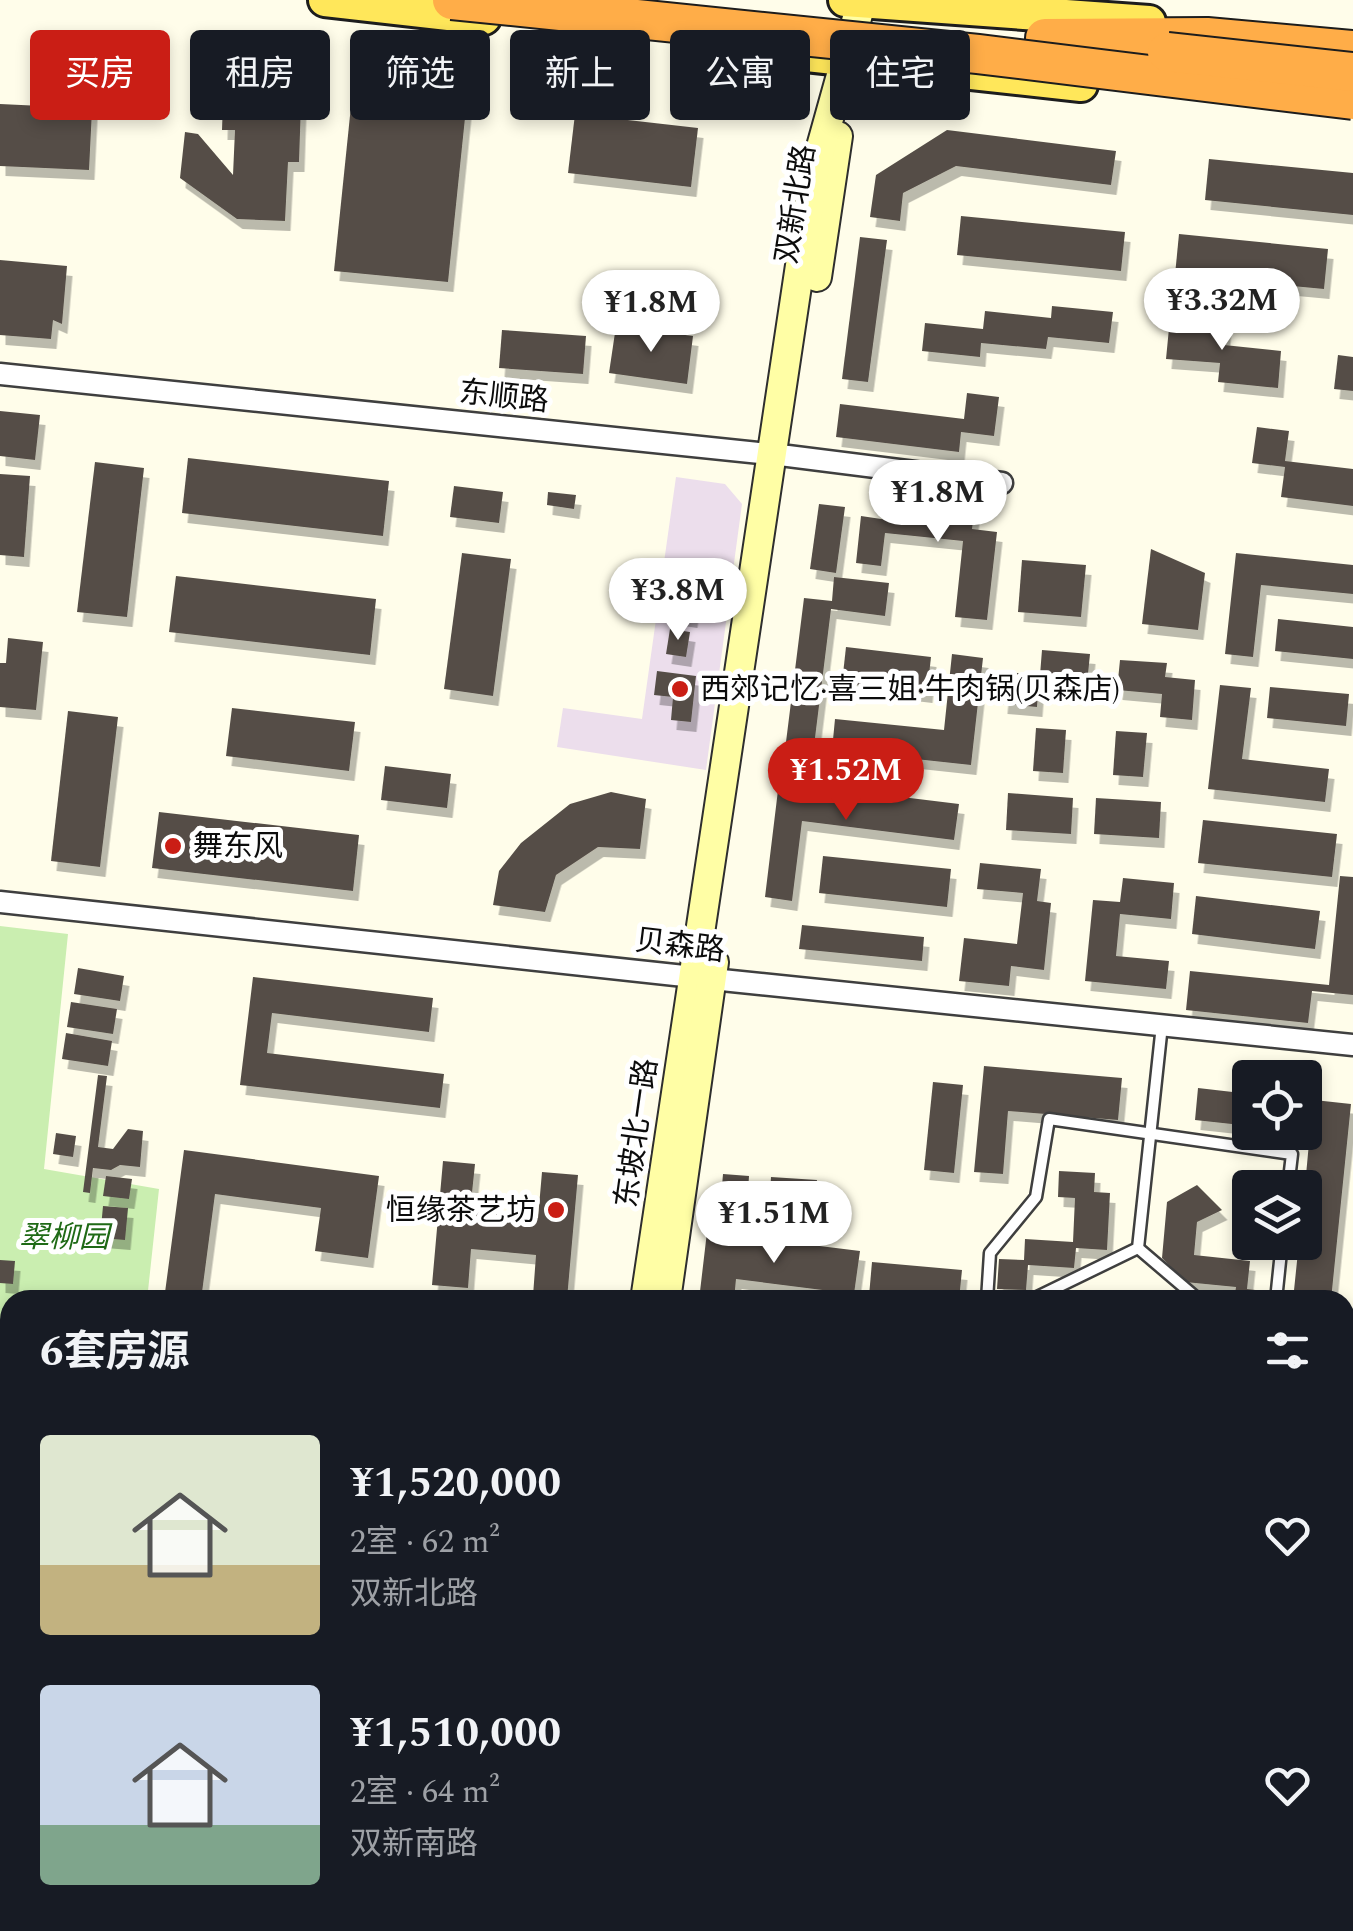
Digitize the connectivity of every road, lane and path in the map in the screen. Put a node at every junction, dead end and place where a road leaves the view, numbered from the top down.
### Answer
1 (325, 0) edge
2 (452, 0) edge
3 (703, 0) edge
4 (856, 1) edge
5 (852, 30) edge
6 (1353, 36) edge
7 (1044, 38) junction
8 (1353, 50) edge
9 (978, 54) junction
10 (830, 58) edge
11 (1353, 72) edge
12 (970, 73) edge
13 (1353, 100) edge
14 (1353, 113) edge
15 (840, 120) edge
16 (1353, 121) edge
17 (0, 374) edge
18 (779, 455) junction
19 (1002, 483) dead end
20 (0, 902) edge
21 (702, 978) junction
22 (1162, 1024) junction
23 (1353, 1044) edge
24 (1150, 1134) junction
25 (1290, 1170) edge
26 (1138, 1248) junction
27 (1280, 1260) edge
28 (646, 1290) edge
29 (667, 1290) edge
30 (988, 1290) edge
31 (1052, 1290) edge
32 (1187, 1290) edge
33 (1277, 1290) edge

1 - 10 main road
2 - 9 highway, bridge
3 - 7 highway
4 - 5 street, 双新北路
4 - 6 main road
7 - 8 highway
7 - 11 highway, bridge
9 - 13 highway, bridge
9 - 16 highway, bridge
12 - 14 main road
15 - 18 street, 双新北路
17 - 18 street, 东顺路
18 - 19 street, 东顺路
18 - 21 street, 双新北路
20 - 21 street, 贝森路
21 - 22 street, 贝森路
21 - 28 street, 东坡北一路
21 - 29 street
22 - 23 street, 贝森路
22 - 24 lane
24 - 25 lane
24 - 26 lane
24 - 30 lane
26 - 31 lane
26 - 32 lane
27 - 33 lane

